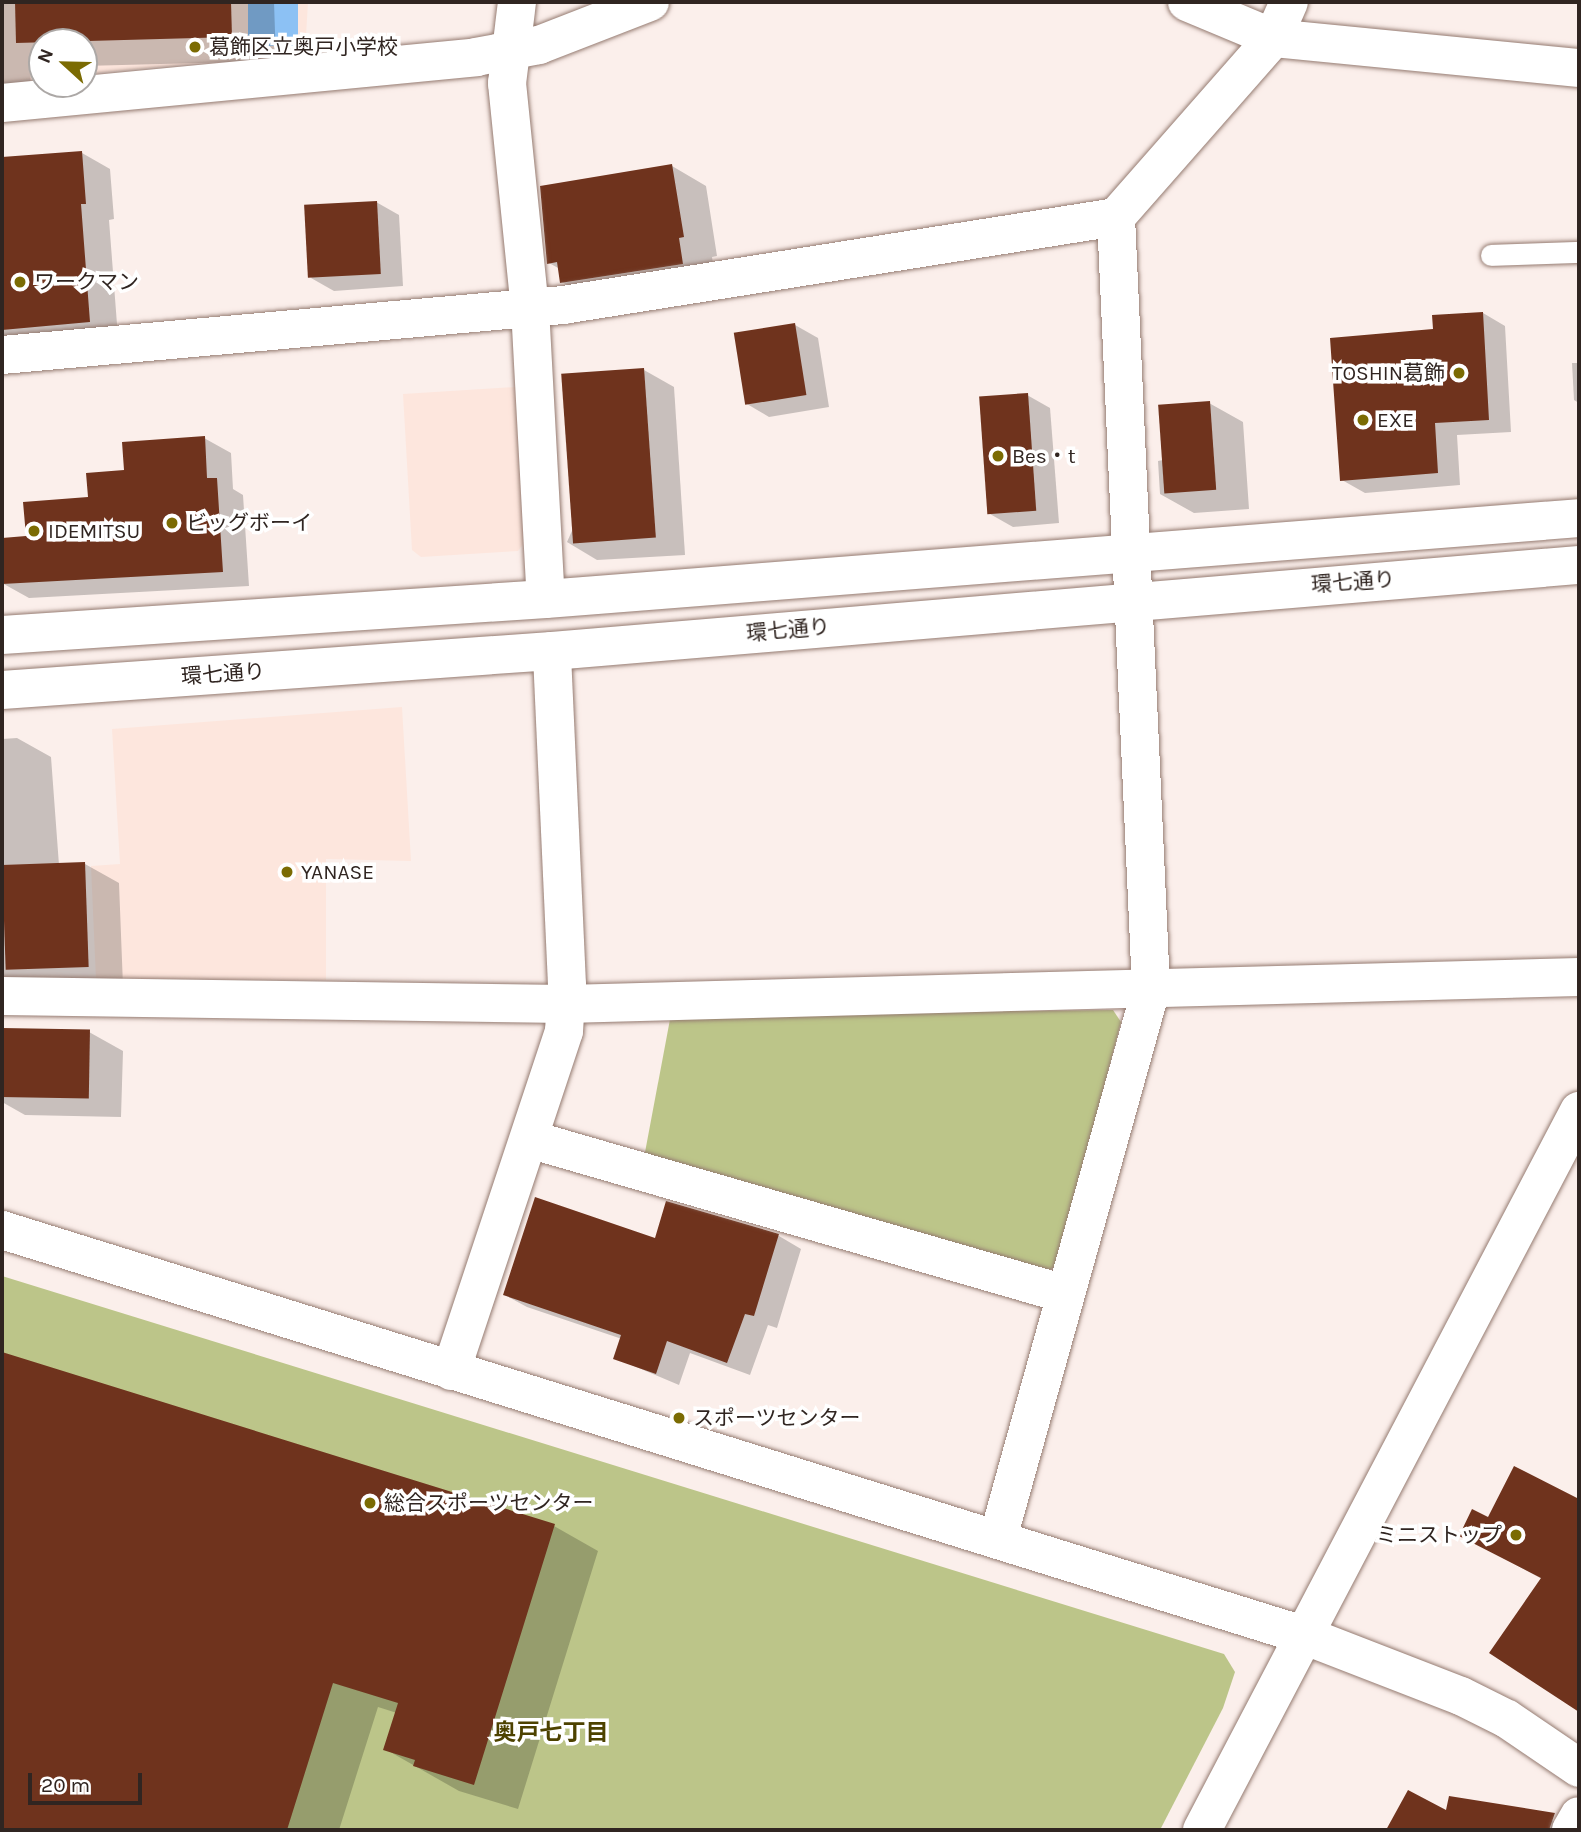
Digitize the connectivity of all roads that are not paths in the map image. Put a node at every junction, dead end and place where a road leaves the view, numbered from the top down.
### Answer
1 (517, 2) edge
2 (650, 2) edge
3 (1187, 2) edge
4 (1289, 2) edge
5 (1273, 38) junction
6 (510, 52) junction
7 (1579, 68) edge
8 (2, 103) edge
9 (1116, 217) junction
10 (1579, 252) edge
11 (1491, 255) dead end
12 (530, 308) junction
13 (2, 355) edge
14 (1575, 516) edge
15 (1133, 555) junction
16 (1577, 566) edge
17 (546, 599) junction
18 (1136, 599) junction
19 (2, 635) edge
20 (552, 651) junction
21 (2, 690) edge
22 (1579, 977) edge
23 (1151, 989) junction
24 (2, 996) edge
25 (566, 1003) junction
26 (1579, 1111) edge
27 (529, 1139) junction
28 (2, 1230) edge
29 (1065, 1294) junction
30 (451, 1371) junction
31 (998, 1538) junction
32 (1306, 1636) junction
33 (1579, 1768) edge
34 (1579, 1816) edge
35 (1202, 1830) edge
36 (1571, 1830) edge

1 - 6 street
2 - 6 street
3 - 5 street
4 - 5 street
5 - 7 street
5 - 9 street
6 - 8 street
6 - 12 street
9 - 12 street
9 - 15 street
10 - 11 lane
12 - 13 street
12 - 17 street
14 - 15 street
15 - 17 street
15 - 18 street
16 - 18 street, 環七通り
17 - 19 street
18 - 20 street, 環七通り
18 - 23 street
20 - 21 street, 環七通り
20 - 25 street
22 - 23 street
23 - 25 street
23 - 29 street
24 - 25 street
25 - 27 street
26 - 32 street
27 - 29 street
27 - 30 street
28 - 30 street
29 - 31 street
30 - 31 street
31 - 32 street
32 - 33 street
32 - 35 street
34 - 36 street

